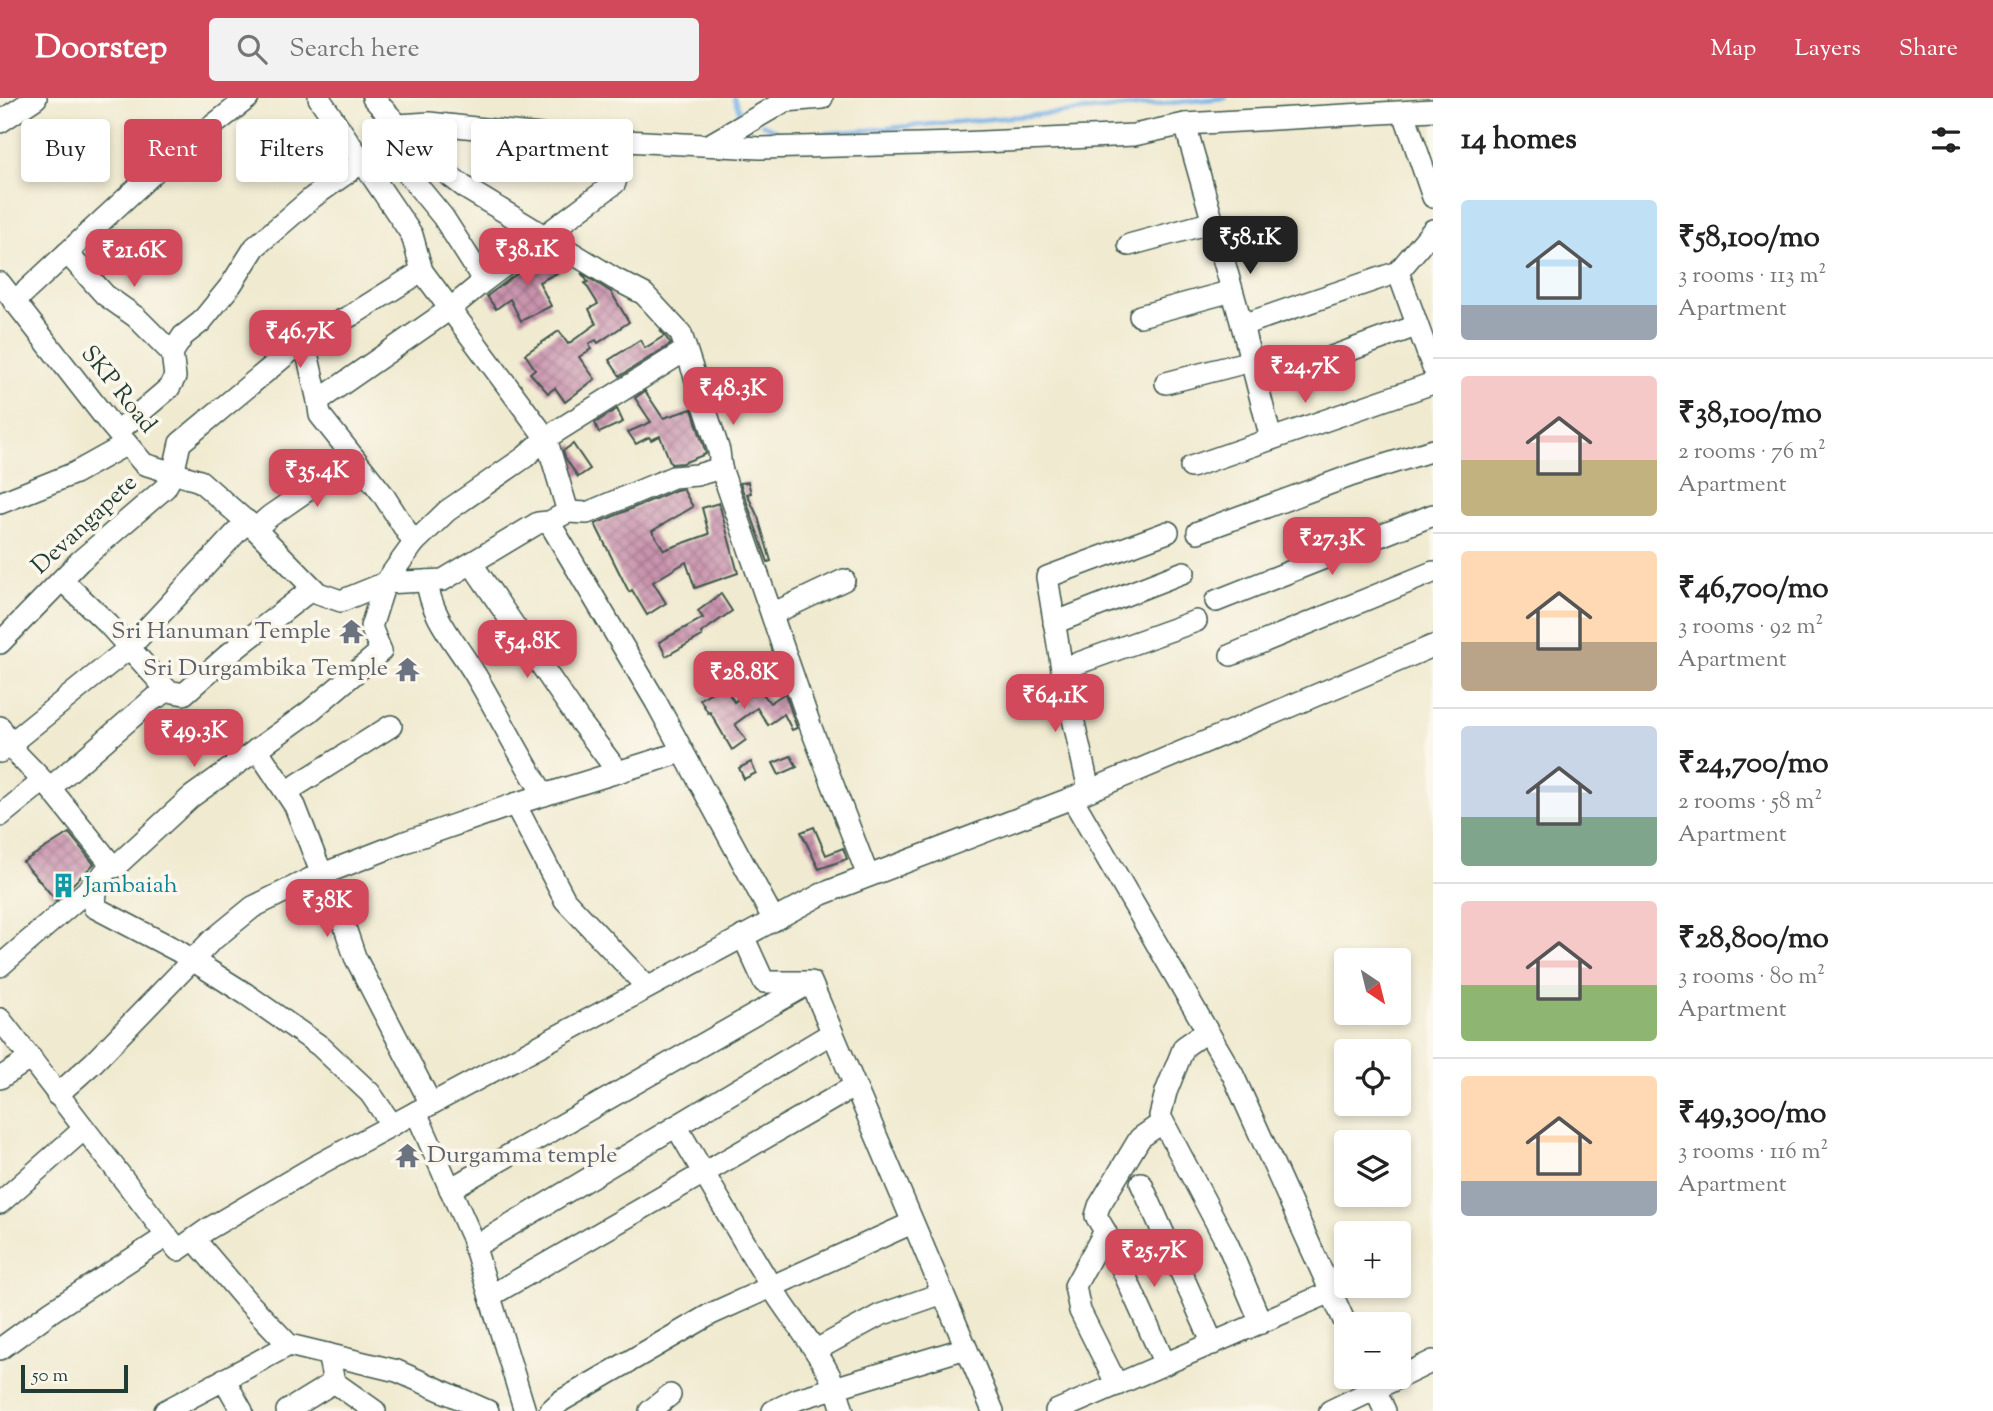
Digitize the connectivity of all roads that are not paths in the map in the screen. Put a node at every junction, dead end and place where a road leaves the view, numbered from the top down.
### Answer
1 (36, 98) edge
2 (248, 98) edge
3 (319, 98) edge
4 (373, 98) edge
5 (821, 98) edge
6 (784, 100) edge
7 (1433, 110) edge
8 (1404, 113) junction
9 (392, 119) edge
10 (0, 122) edge
11 (1185, 124) junction
12 (633, 141) edge
13 (709, 145) junction
14 (361, 163) junction
15 (457, 181) edge
16 (414, 182) edge
17 (615, 182) edge
18 (1433, 197) edge
19 (1213, 222) junction
20 (1433, 230) edge
21 (546, 237) junction
22 (1129, 244) dead end
23 (67, 253) junction
24 (422, 271) junction
25 (1398, 272) junction
26 (484, 281) junction
27 (0, 283) edge
28 (1233, 291) junction
29 (14, 302) junction
30 (450, 309) junction
31 (1140, 316) dead end
32 (1242, 325) junction
33 (1416, 326) junction
34 (304, 340) junction
35 (686, 350) junction
36 (172, 353) junction
37 (1251, 361) junction
38 (1307, 366) dead end
39 (1433, 368) edge
40 (1166, 383) dead end
41 (1433, 383) edge
42 (318, 401) junction
43 (122, 438) junction
44 (546, 438) junction
45 (1271, 439) junction
46 (1433, 450) edge
47 (354, 458) junction
48 (1191, 467) dead end
49 (721, 468) junction
50 (173, 474) junction
51 (0, 503) edge
52 (1433, 515) edge
53 (559, 517) junction
54 (251, 525) junction
55 (1168, 532) dead end
56 (1198, 532) dead end
57 (414, 543) junction
58 (472, 564) junction
59 (1184, 572) dead end
60 (1433, 572) edge
61 (62, 580) junction
62 (844, 580) dead end
63 (427, 581) junction
64 (385, 583) junction
65 (313, 588) junction
66 (1216, 601) dead end
67 (772, 614) junction
68 (1196, 621) dead end
69 (1054, 623) junction
70 (0, 643) edge
71 (1433, 646) edge
72 (129, 648) junction
73 (1231, 655) dead end
74 (1062, 669) junction
75 (168, 691) junction
76 (391, 726) dead end
77 (4, 742) edge
78 (257, 749) junction
79 (682, 752) junction
80 (618, 772) junction
81 (47, 785) junction
82 (286, 792) junction
83 (1081, 794) junction
84 (544, 795) junction
85 (515, 804) junction
86 (0, 816) edge
87 (111, 864) junction
88 (322, 874) junction
89 (869, 876) junction
90 (98, 881) junction
91 (774, 920) junction
92 (743, 936) junction
93 (193, 960) junction
94 (0, 966) edge
95 (811, 982) junction
96 (647, 987) junction
97 (0, 1019) edge
98 (1207, 1031) junction
99 (832, 1033) junction
100 (31, 1058) junction
101 (0, 1078) edge
102 (855, 1086) junction
103 (57, 1095) junction
104 (424, 1108) junction
105 (1163, 1122) junction
106 (392, 1125) junction
107 (676, 1126) junction
108 (84, 1129) junction
109 (704, 1173) junction
110 (1140, 1183) dead end
111 (450, 1189) junction
112 (0, 1203) edge
113 (912, 1223) junction
114 (1105, 1231) junction
115 (167, 1236) junction
116 (194, 1239) junction
117 (474, 1247) junction
118 (771, 1286) junction
119 (1331, 1292) junction
120 (943, 1293) junction
121 (490, 1296) junction
122 (1340, 1312) edge
123 (1261, 1323) junction
124 (1213, 1344) junction
125 (289, 1345) junction
126 (0, 1349) edge
127 (967, 1349) junction
128 (816, 1350) junction
129 (328, 1354) junction
130 (1433, 1361) edge
131 (1165, 1364) junction
132 (1411, 1369) edge
133 (224, 1379) junction
134 (334, 1382) junction
135 (1117, 1385) junction
136 (837, 1388) junction
137 (1365, 1389) edge
138 (1375, 1389) edge
139 (670, 1395) dead end
140 (165, 1411) edge
141 (242, 1411) edge
142 (287, 1411) edge
143 (375, 1411) edge
144 (488, 1411) edge
145 (525, 1411) edge
146 (550, 1411) edge
147 (650, 1411) edge
148 (773, 1411) edge
149 (843, 1411) edge
150 (993, 1411) edge
151 (1056, 1411) edge
152 (1330, 1411) edge
153 (1385, 1411) edge

1 - 10 street
2 - 23 street
3 - 14 street
4 - 9 street
5 - 6 street
6 - 13 street
7 - 8 street
8 - 11 street
8 - 18 street
11 - 13 street
11 - 19 street
12 - 13 street
14 - 24 street
14 - 36 street
15 - 21 street
16 - 26 street
17 - 21 street
19 - 22 street
19 - 28 street
20 - 25 street
21 - 26 street
21 - 35 street
23 - 29 street
23 - 36 street
24 - 30 street
24 - 34 street
25 - 32 street
25 - 33 street
26 - 30 street
27 - 29 street, SKP Road
28 - 31 street
28 - 32 street
29 - 43 street, SKP Road
30 - 42 street
30 - 44 street
32 - 37 street
33 - 38 street
33 - 39 street
34 - 42 street
34 - 50 street
35 - 44 street
35 - 49 street
36 - 43 street
37 - 40 street
37 - 45 street
41 - 45 street
42 - 47 street
43 - 50 street, SKP Road
43 - 51 street
44 - 53 street
44 - 57 street
45 - 48 street
46 - 56 street
47 - 54 street
47 - 57 street
49 - 53 street
49 - 67 street
50 - 54 street, SKP Road
50 - 61 street, Devangapete
52 - 66 street
53 - 58 street
53 - 79 street
54 - 65 street, SKP Road
54 - 72 street
55 - 69 street
57 - 64 street
58 - 63 street
58 - 80 street
59 - 69 street
60 - 73 street
61 - 70 street, Devangapete
61 - 72 street
62 - 67 street
63 - 64 street
63 - 84 street
64 - 65 street, SKP Road
64 - 78 street
65 - 75 street
67 - 89 street
68 - 74 street
69 - 74 street
71 - 83 street
72 - 75 street
72 - 77 street
74 - 83 street
75 - 81 street
76 - 82 street
77 - 81 street
78 - 82 street
78 - 87 street
79 - 80 street
79 - 91 street
80 - 84 street
81 - 86 street
81 - 87 street
82 - 88 street
83 - 89 street
83 - 98 street
84 - 85 street
85 - 88 street
85 - 96 street
87 - 90 street
88 - 93 street
88 - 104 street
89 - 91 street
90 - 93 street
90 - 94 street
91 - 92 street
92 - 95 street
92 - 96 street
93 - 103 street
93 - 106 street
95 - 99 street
95 - 111 street
96 - 104 street
97 - 100 street
98 - 105 street
98 - 119 street
99 - 102 street
99 - 107 street
100 - 101 street
100 - 103 street
102 - 109 street
102 - 113 street
103 - 108 street
104 - 106 street
104 - 111 street
105 - 114 street
105 - 123 street
106 - 116 street
107 - 109 street
107 - 117 street
108 - 112 street
108 - 115 street
109 - 118 street
109 - 121 street
110 - 124 street
111 - 117 street
113 - 118 street
113 - 120 street
114 - 131 street
114 - 135 street
115 - 116 street
115 - 126 street
116 - 125 street
117 - 121 street
118 - 128 street
118 - 146 street
119 - 122 street
119 - 123 street
120 - 127 street
120 - 128 street
121 - 145 street
123 - 124 street
124 - 131 street
125 - 129 street
125 - 133 street
127 - 136 street
127 - 150 street
128 - 136 street
129 - 134 street
129 - 144 street
130 - 132 street
131 - 135 street
133 - 140 street
133 - 141 street
134 - 142 street
134 - 143 street
135 - 151 street
136 - 148 street
136 - 149 street
137 - 152 street
138 - 153 street
139 - 147 street

